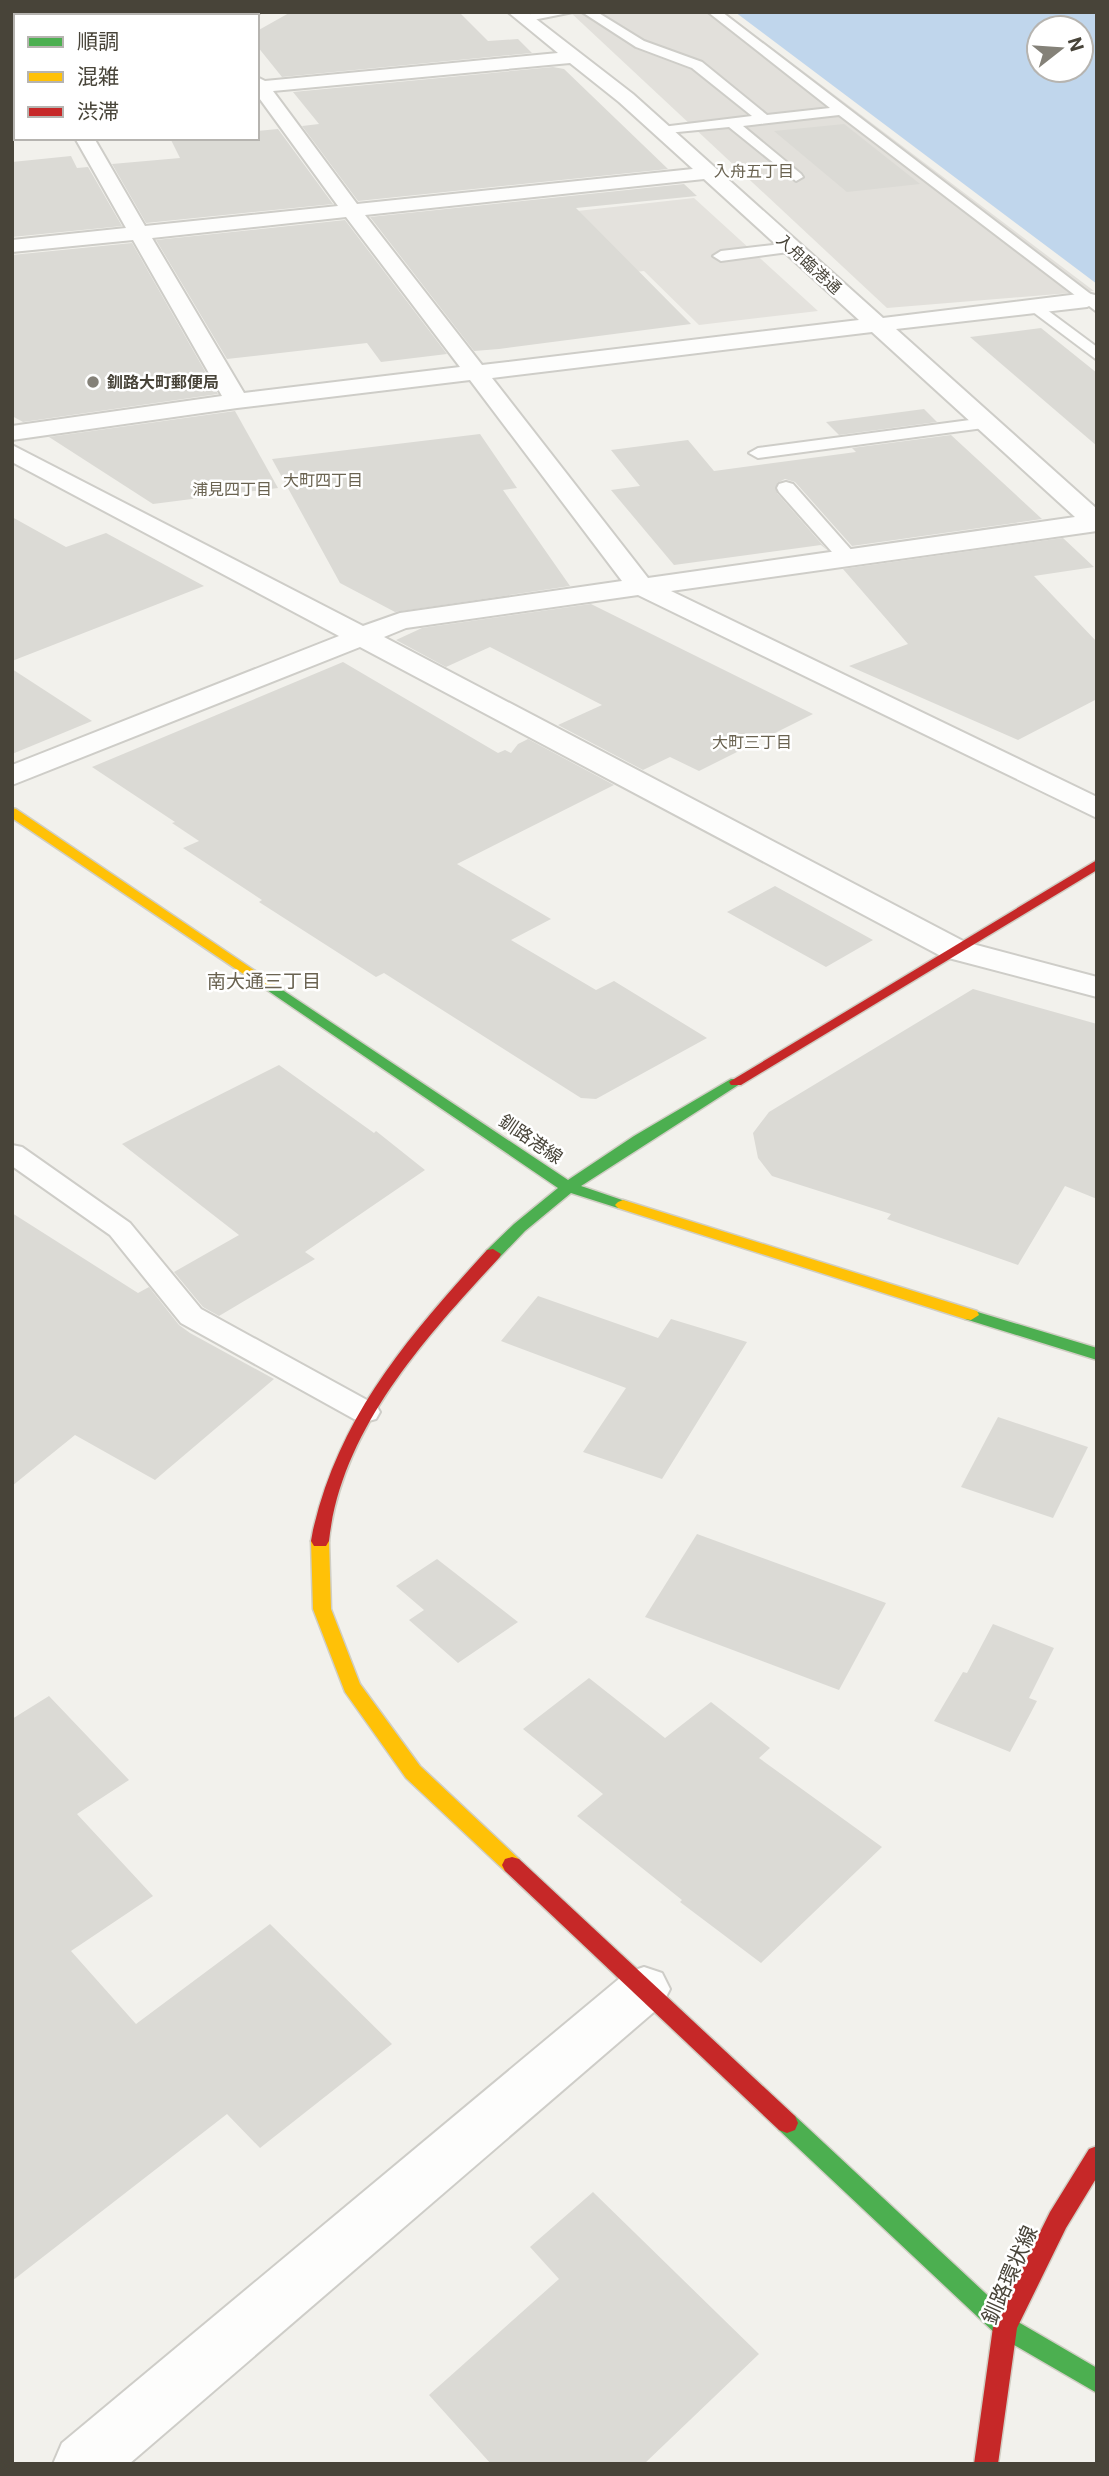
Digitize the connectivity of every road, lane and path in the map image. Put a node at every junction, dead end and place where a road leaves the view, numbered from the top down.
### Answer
1 (567, 12) edge
2 (589, 12) edge
3 (714, 12) edge
4 (519, 15) edge
5 (575, 57) junction
6 (259, 85) edge
7 (842, 111) junction
8 (764, 119) junction
9 (732, 123) junction
10 (662, 131) junction
11 (86, 140) edge
12 (708, 173) junction
13 (796, 177) dead end
14 (351, 210) junction
15 (138, 232) junction
16 (12, 246) edge
17 (791, 248) junction
18 (722, 256) dead end
19 (1092, 303) edge
20 (1035, 306) junction
21 (875, 323) junction
22 (1097, 355) edge
23 (474, 372) junction
24 (237, 401) junction
25 (985, 424) junction
26 (12, 433) edge
27 (12, 453) edge
28 (758, 453) dead end
29 (786, 488) dead end
30 (1096, 523) edge
31 (847, 557) junction
32 (640, 586) junction
33 (358, 635) junction
34 (12, 776) edge
35 (1097, 809) edge
36 (12, 812) edge
37 (1097, 864) edge
38 (953, 948) junction
39 (1097, 987) edge
40 (12, 1153) edge
41 (566, 1186) junction
42 (1097, 1354) edge
43 (365, 1412) junction
44 (644, 1989) junction
45 (1097, 2156) edge
46 (1005, 2327) junction
47 (1097, 2381) edge
48 (83, 2464) edge
49 (986, 2464) edge

1 - 4 lane
2 - 8 lane
3 - 7 lane
4 - 5 street, 入舟臨港通
5 - 6 street
5 - 10 street, 入舟臨港通
6 - 14 street
7 - 8 lane
7 - 19 lane
8 - 9 lane
9 - 10 lane
9 - 13 lane
10 - 12 street, 入舟臨港通
11 - 15 street
12 - 14 street
12 - 17 street, 入舟臨港通
14 - 15 street
14 - 23 street
15 - 16 street
15 - 24 street
17 - 18 lane
17 - 21 street, 入舟臨港通
19 - 20 street
20 - 21 street
20 - 22 lane
21 - 23 street
21 - 25 street, 入舟臨港通
23 - 24 street
23 - 32 street
24 - 26 street
25 - 28 lane
25 - 30 street, 入舟臨港通
27 - 33 street
29 - 31 lane
30 - 31 street
31 - 32 street
32 - 33 street
32 - 35 street
33 - 34 street
33 - 38 street
36 - 41 street, 釧路港線
37 - 38 street
38 - 39 street
38 - 41 street
40 - 43 lane
41 - 42 street, 釧路港線
41 - 43 street
43 - 44 street
44 - 46 street
44 - 48 street
45 - 46 street, 釧路環状線
46 - 47 street
46 - 49 street, 釧路環状線

